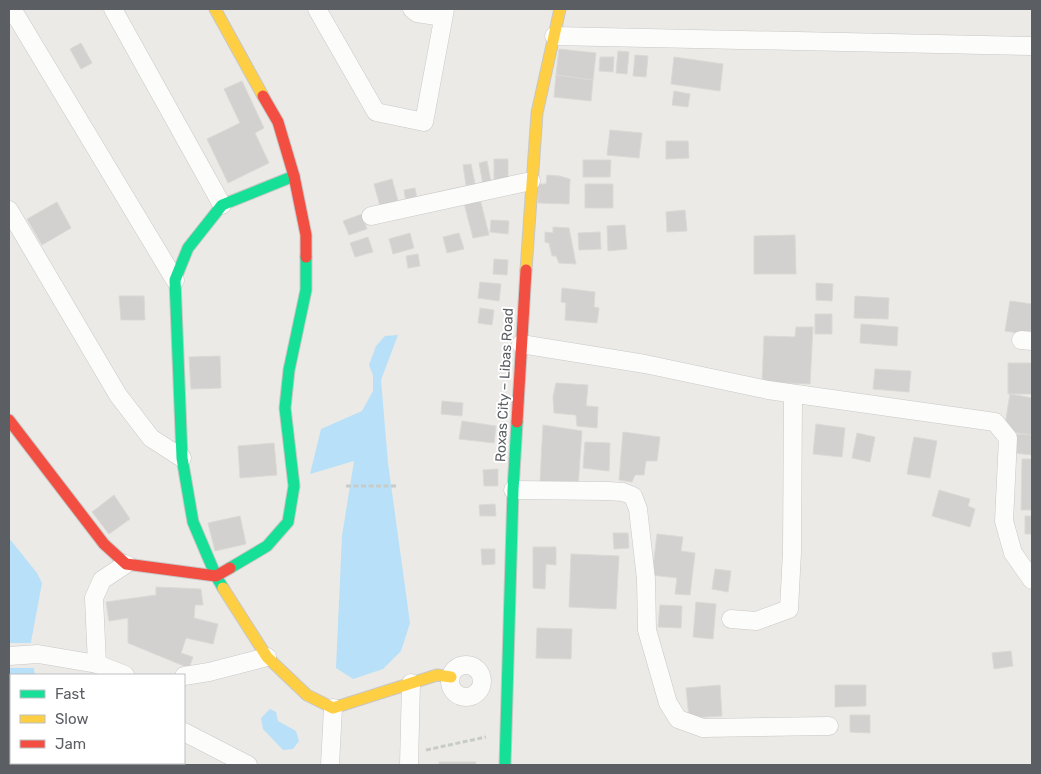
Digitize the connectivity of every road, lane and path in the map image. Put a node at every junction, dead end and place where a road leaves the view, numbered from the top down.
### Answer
1 (12, 9) edge
2 (113, 9) edge
3 (215, 9) edge
4 (317, 9) edge
5 (412, 9) edge
6 (560, 9) edge
7 (444, 13) edge
8 (554, 36) junction
9 (1032, 46) edge
10 (294, 176) junction
11 (531, 181) junction
12 (222, 205) junction
13 (371, 216) dead end
14 (11, 220) edge
15 (175, 280) junction
16 (521, 344) junction
17 (793, 394) junction
18 (9, 420) edge
19 (182, 458) junction
20 (346, 486) dead end
21 (396, 486) dead end
22 (513, 490) junction
23 (126, 564) junction
24 (216, 576) junction
25 (1032, 580) edge
26 (731, 619) dead end
27 (9, 656) edge
28 (267, 657) junction
29 (96, 664) junction
30 (122, 674) edge
31 (185, 676) edge
32 (451, 676) junction
33 (411, 683) junction
34 (483, 684) junction
35 (508, 687) junction
36 (333, 708) junction
37 (829, 726) dead end
38 (506, 732) junction
39 (185, 733) edge
40 (410, 759) edge
41 (248, 765) edge
42 (330, 765) edge
43 (505, 765) edge

1 - 15 street
2 - 12 street
3 - 10 street
4 - 7 street
5 - 7 street
6 - 8 street, Roxas City – Libas Road
8 - 9 street
8 - 11 street, Roxas City – Libas Road
10 - 12 street
10 - 24 street
11 - 13 street
11 - 16 street, Roxas City – Libas Road
12 - 15 street
14 - 19 street
15 - 19 street
16 - 17 street
16 - 22 street, Roxas City – Libas Road
17 - 25 street
17 - 26 street
18 - 23 street
19 - 24 street
20 - 21 path
22 - 35 street, Roxas City – Libas Road
22 - 37 street
23 - 24 street
23 - 29 street
24 - 28 street
27 - 29 street
28 - 31 street
28 - 36 street
29 - 30 street
32 - 33 street
32 - 34 street
32 - 34 street
33 - 36 street
33 - 40 street
34 - 35 street
35 - 38 street, Roxas City – Libas Road
36 - 42 street
38 - 40 path
38 - 43 street, Roxas City – Libas Road
39 - 41 street

